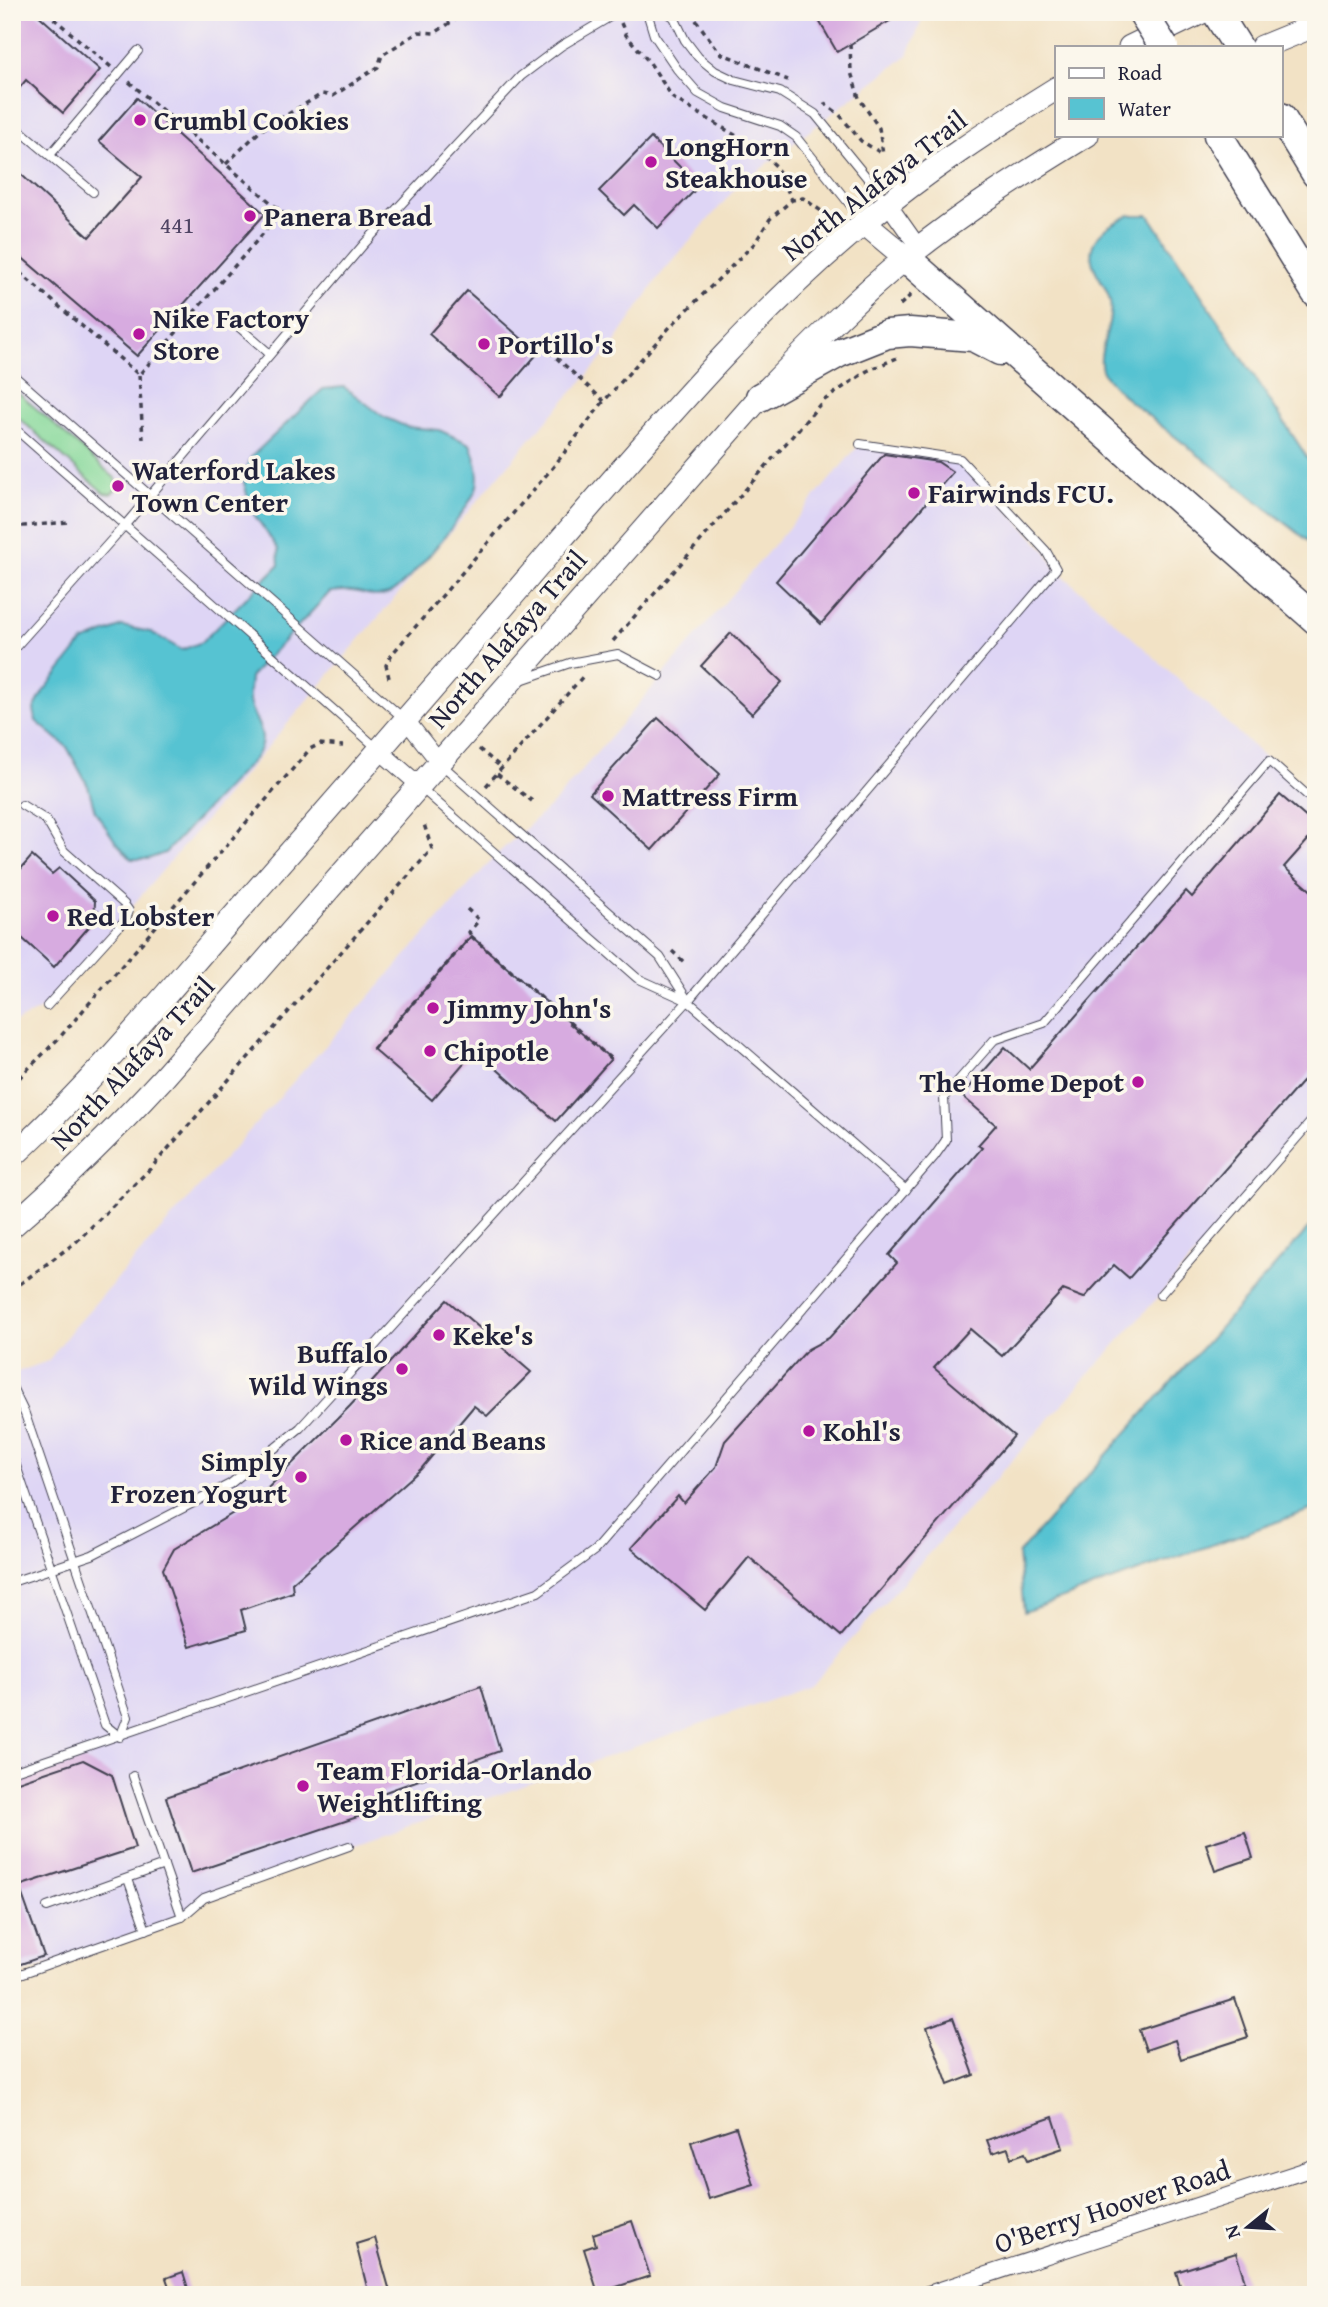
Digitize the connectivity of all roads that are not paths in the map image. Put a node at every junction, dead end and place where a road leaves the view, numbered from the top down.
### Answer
1 (618, 12) edge
2 (647, 12) edge
3 (666, 12) edge
4 (1142, 12) edge
5 (1202, 12) edge
6 (1216, 12) edge
7 (1316, 25) edge
8 (1132, 46) edge
9 (1163, 46) edge
10 (1237, 46) edge
11 (1264, 46) edge
12 (138, 51) dead end
13 (1055, 89) edge
14 (1282, 119) edge
15 (16, 127) dead end
16 (1085, 136) edge
17 (1219, 136) edge
18 (50, 155) junction
19 (1316, 174) edge
20 (93, 192) dead end
21 (888, 204) junction
22 (864, 223) junction
23 (913, 253) junction
24 (1316, 293) edge
25 (232, 321) dead end
26 (270, 354) junction
27 (1031, 368) junction
28 (12, 374) edge
29 (760, 397) junction
30 (12, 426) edge
31 (860, 444) dead end
32 (150, 494) junction
33 (125, 526) junction
34 (1316, 620) edge
35 (12, 651) edge
36 (660, 676) dead end
37 (508, 684) junction
38 (405, 720) junction
39 (380, 751) junction
40 (439, 762) junction
41 (419, 785) junction
42 (1316, 803) edge
43 (22, 805) dead end
44 (688, 1000) junction
45 (47, 1006) dead end
46 (1316, 1116) edge
47 (12, 1157) edge
48 (906, 1190) junction
49 (12, 1226) edge
50 (1160, 1295) dead end
51 (12, 1387) edge
52 (12, 1454) edge
53 (75, 1560) junction
54 (51, 1568) junction
55 (12, 1582) edge
56 (120, 1737) junction
57 (12, 1772) edge
58 (134, 1776) dead end
59 (349, 1846) dead end
60 (164, 1865) junction
61 (128, 1879) junction
62 (47, 1907) dead end
63 (182, 1917) junction
64 (146, 1930) junction
65 (12, 1977) edge
66 (1316, 2167) edge
67 (925, 2295) edge

1 - 26 lane
2 - 22 lane
3 - 21 lane
4 - 9 highway, bridge
5 - 8 main road
6 - 10 highway
7 - 11 main road
12 - 18 lane
13 - 21 main road, North Alafaya Trail
14 - 19 highway
15 - 18 lane
16 - 23 main road, North Alafaya Trail
17 - 24 highway
18 - 20 lane
21 - 22 main road, North Alafaya Trail
21 - 23 street
22 - 23 main road
22 - 38 main road, North Alafaya Trail
23 - 27 highway
23 - 29 main road, North Alafaya Trail
25 - 26 lane
26 - 32 lane
27 - 29 highway
27 - 34 highway
28 - 32 lane
29 - 37 main road, North Alafaya Trail
30 - 33 lane
31 - 44 lane
32 - 33 lane
32 - 38 lane
33 - 35 lane
33 - 39 lane
36 - 37 lane
37 - 40 main road, North Alafaya Trail
38 - 39 main road, North Alafaya Trail
38 - 40 street
39 - 41 street
39 - 47 main road, North Alafaya Trail
40 - 41 main road, North Alafaya Trail
40 - 44 lane
41 - 44 lane
41 - 49 main road, North Alafaya Trail
42 - 48 lane
43 - 45 lane
44 - 48 lane
44 - 53 lane
46 - 50 lane
48 - 56 lane
51 - 53 lane
52 - 54 lane
53 - 54 lane
53 - 56 lane
54 - 55 lane
54 - 56 lane
56 - 57 lane
58 - 60 lane
59 - 63 lane
60 - 61 lane
60 - 63 lane
61 - 62 lane
61 - 64 lane
63 - 64 lane
64 - 65 lane
66 - 67 street, O'Berry Hoover Road

